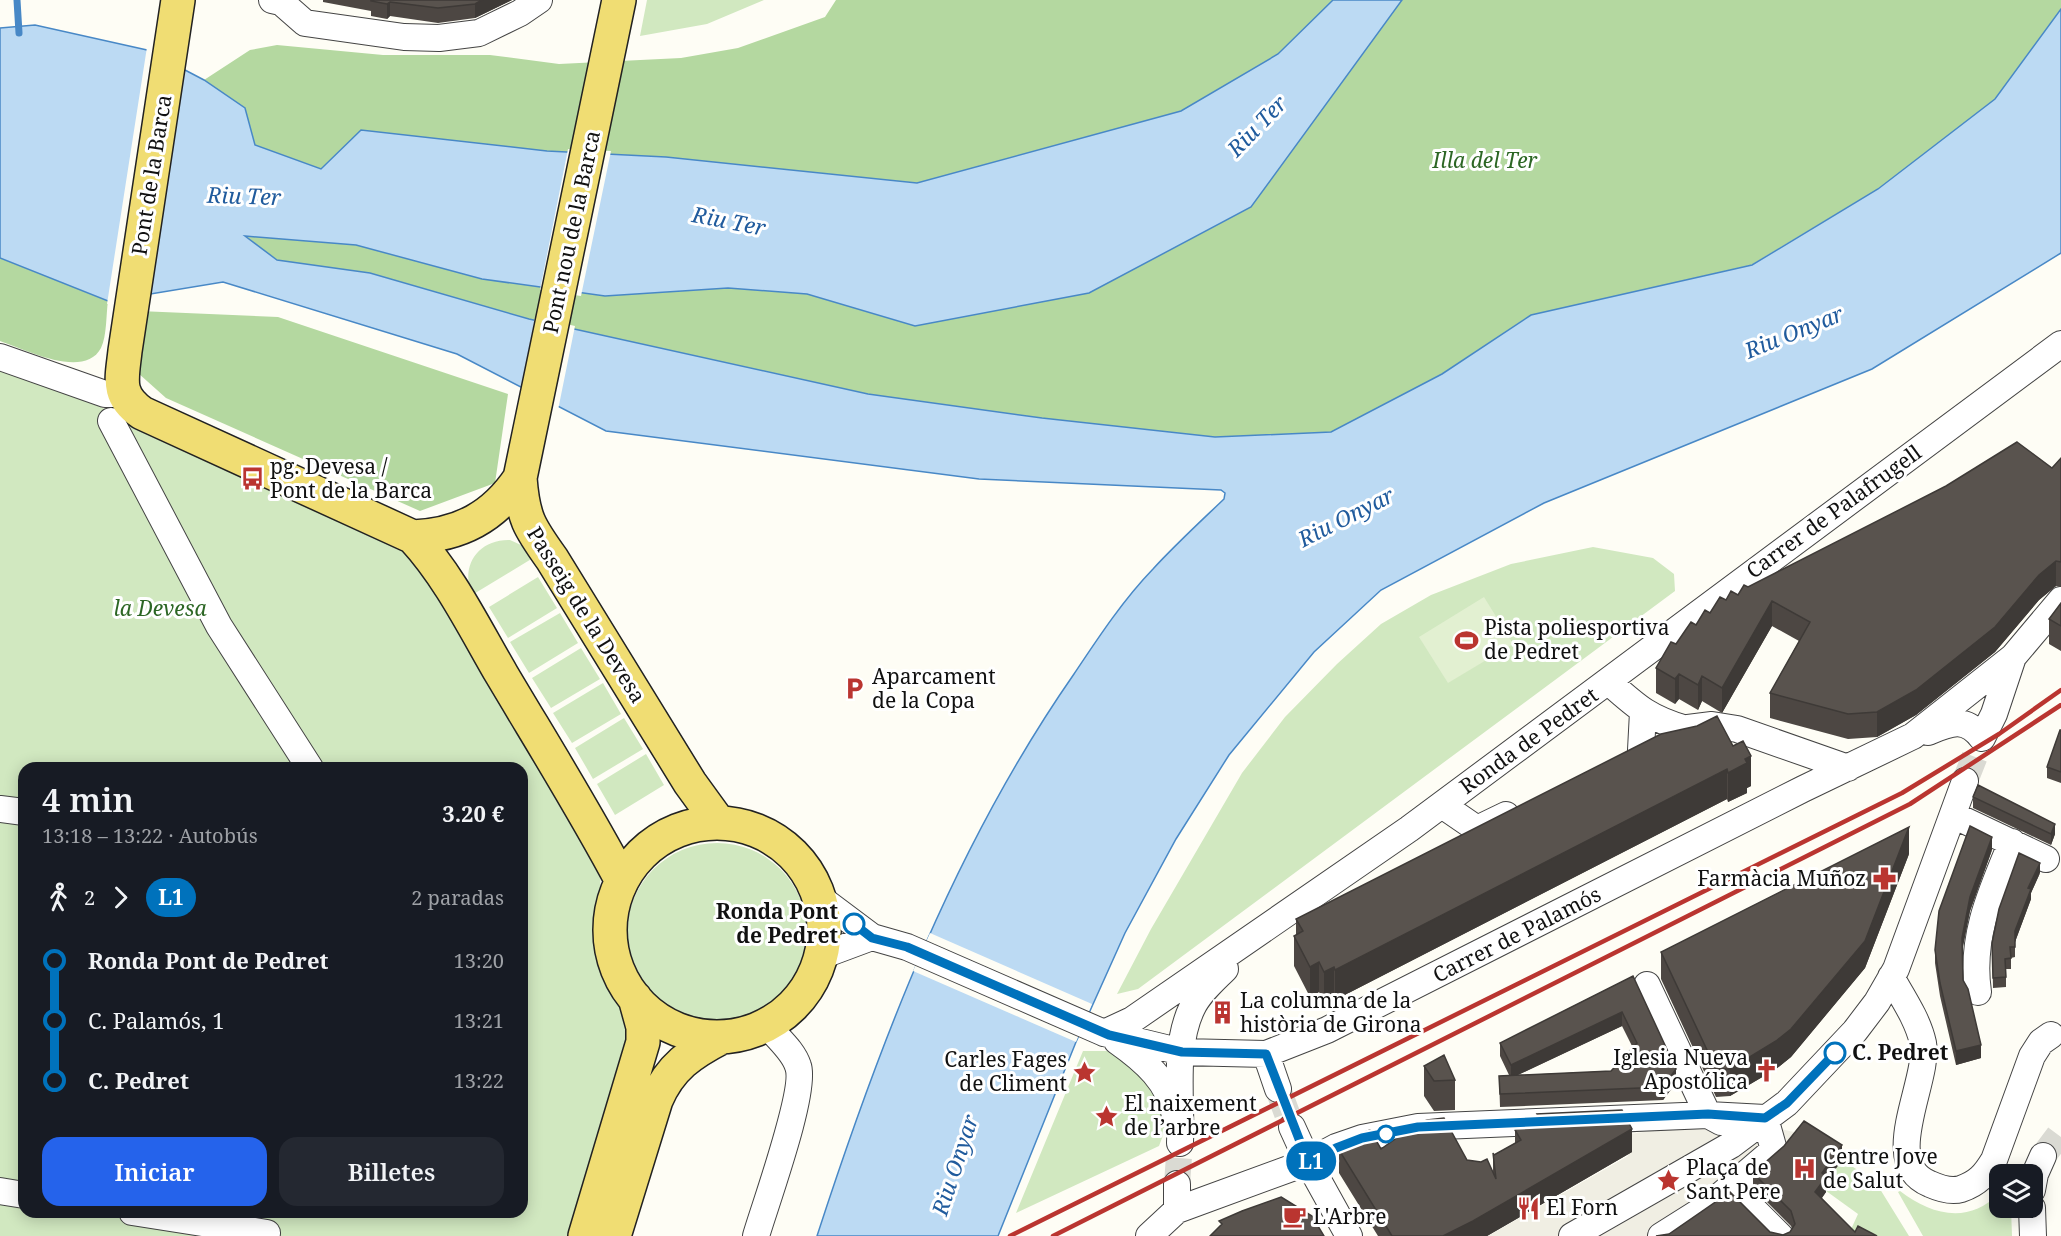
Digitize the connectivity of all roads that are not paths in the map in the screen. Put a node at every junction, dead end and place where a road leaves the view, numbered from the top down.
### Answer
1 (178, 0) edge
2 (272, 0) edge
3 (539, 0) edge
4 (304, 8) edge
5 (617, 11) edge
6 (385, 22) dead end
7 (2061, 344) edge
8 (0, 357) edge
9 (117, 407) junction
10 (520, 478) junction
11 (413, 537) junction
12 (2061, 600) edge
13 (2013, 657) junction
14 (1610, 682) junction
15 (1643, 712) junction
16 (1686, 729) junction
17 (1913, 736) junction
18 (306, 762) edge
19 (1848, 768) junction
20 (1965, 781) tunnel mouth
21 (1528, 804) edge
22 (1442, 805) junction
23 (0, 808) edge
24 (18, 811) edge
25 (1953, 815) junction
26 (719, 823) junction
27 (2012, 842) junction
28 (2046, 859) dead end
29 (622, 881) junction
30 (820, 898) junction
31 (1279, 920) junction
32 (872, 938) junction
33 (821, 956) junction
34 (1892, 977) junction
35 (1647, 985) dead end
36 (1978, 992) dead end
37 (635, 999) junction
38 (767, 1025) junction
39 (1099, 1031) junction
40 (2050, 1035) dead end
41 (722, 1037) junction
42 (1182, 1052) junction
43 (1266, 1054) junction
44 (1278, 1089) tunnel mouth
45 (1708, 1114) junction
46 (1765, 1118) junction
47 (1292, 1128) tunnel mouth
48 (1731, 1145) junction
49 (2043, 1156) tunnel mouth
50 (1308, 1162) junction
51 (2039, 1164) edge
52 (1177, 1184) tunnel mouth
53 (1731, 1187) junction
54 (0, 1191) edge
55 (18, 1194) edge
56 (1177, 1210) junction
57 (186, 1218) edge
58 (2032, 1218) edge
59 (268, 1227) edge
60 (585, 1236) edge
61 (614, 1236) edge
62 (756, 1236) edge
63 (1149, 1236) edge
64 (1349, 1236) edge
65 (1572, 1236) edge
66 (1661, 1236) edge
67 (1779, 1236) edge
68 (2033, 1236) edge

1 - 9 main road, Pont de la Barca
2 - 4 street
3 - 4 street
4 - 6 street
5 - 10 main road, Pont nou de la Barca
7 - 14 street, Carrer de Palafrugell
8 - 9 street
9 - 11 main road
9 - 18 street
10 - 11 main road
10 - 26 main road, Passeig de la Devesa
11 - 29 main road
12 - 13 street
13 - 17 street
13 - 17 street
14 - 15 street, Ronda de Pedret
14 - 22 street, Ronda de Pedret
15 - 16 street, Ronda de Pedret
15 - 16 street
16 - 19 street
17 - 19 street, Carrer de Palamós
19 - 43 street, Carrer de Palamós
20 - 25 street
21 - 22 street, Ronda de Pedret
22 - 31 street, Ronda de Pedret
23 - 24 street
25 - 27 street
25 - 34 street
26 - 29 main road
26 - 30 main road
27 - 28 street
27 - 36 street
29 - 37 main road
30 - 32 street
30 - 33 main road
31 - 39 street, Ronda de Pedret
31 - 42 street, Ronda de Pedret
32 - 33 street
32 - 39 street
33 - 38 main road
34 - 40 street
34 - 46 street
35 - 45 street
37 - 41 main road
37 - 60 main road
38 - 41 main road
38 - 62 street
39 - 42 street, Carrer de Palamós
39 - 42 street, Ronda de Pedret
41 - 61 main road
42 - 43 street, Carrer de Palamós
43 - 44 street
45 - 46 street
45 - 48 street
45 - 50 street
46 - 48 street
46 - 53 street
47 - 50 street
48 - 65 street
49 - 51 street
50 - 56 street
50 - 64 street
52 - 56 street
53 - 66 street
53 - 67 street
54 - 55 street
56 - 63 street
57 - 59 street
58 - 68 street

